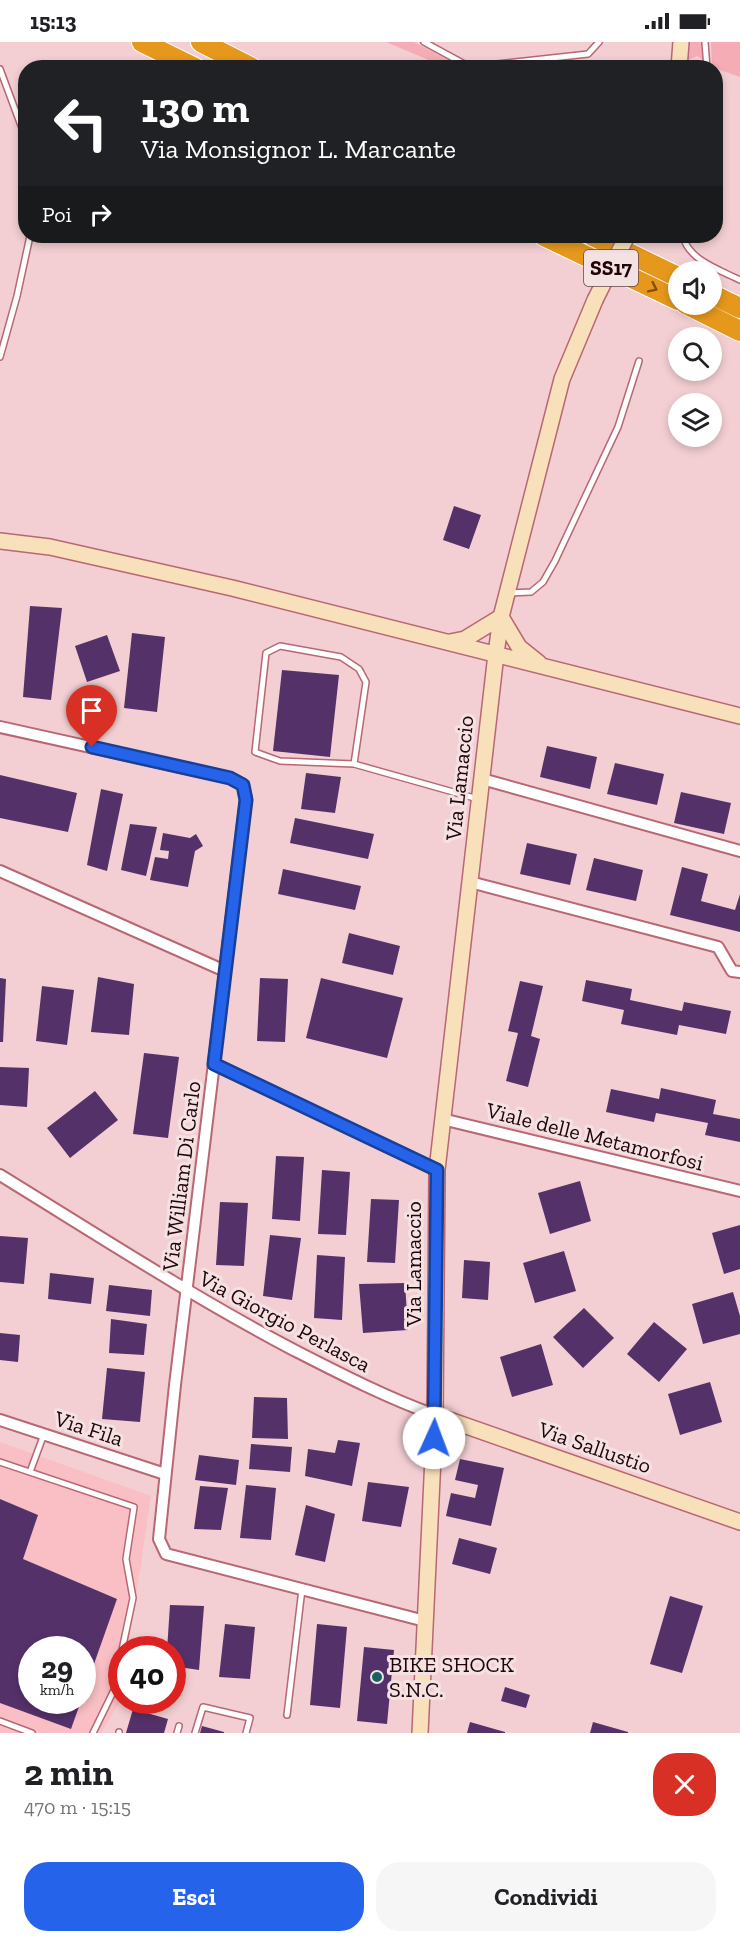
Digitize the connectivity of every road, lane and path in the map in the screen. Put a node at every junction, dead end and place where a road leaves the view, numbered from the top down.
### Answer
1 (142, 42) edge
2 (201, 42) edge
3 (424, 42) edge
4 (599, 42) edge
5 (681, 42) edge
6 (705, 42) edge
7 (179, 60) edge
8 (236, 60) edge
9 (457, 60) edge
10 (534, 60) edge
11 (680, 60) edge
12 (706, 60) edge
13 (0, 69) edge
14 (18, 117) edge
15 (28, 243) edge
16 (559, 243) edge
17 (608, 243) edge
18 (624, 243) edge
19 (686, 243) edge
20 (668, 272) edge
21 (740, 280) edge
22 (668, 295) edge
23 (722, 299) edge
24 (740, 308) edge
25 (708, 315) edge
26 (740, 331) edge
27 (0, 357) edge
28 (639, 361) dead end
29 (0, 541) edge
30 (507, 593) junction
31 (501, 617) junction
32 (446, 643) junction
33 (495, 654) junction
34 (544, 667) junction
35 (740, 716) edge
36 (0, 727) edge
37 (354, 764) junction
38 (482, 779) junction
39 (480, 800) junction
40 (740, 851) edge
41 (0, 871) edge
42 (470, 882) junction
43 (225, 971) junction
44 (740, 972) edge
45 (214, 1064) junction
46 (442, 1119) junction
47 (437, 1170) junction
48 (0, 1175) edge
49 (740, 1191) edge
50 (188, 1292) junction
51 (435, 1415) junction
52 (0, 1420) edge
53 (44, 1434) junction
54 (0, 1462) edge
55 (30, 1472) junction
56 (165, 1474) junction
57 (740, 1522) edge
58 (302, 1589) junction
59 (425, 1621) junction
60 (125, 1636) edge
61 (108, 1702) edge
62 (287, 1715) dead end
63 (0, 1721) edge
64 (32, 1733) edge
65 (93, 1733) edge
66 (195, 1733) edge
67 (246, 1733) edge
68 (420, 1733) edge

1 - 7 highway
2 - 8 highway
3 - 9 lane
4 - 10 lane
5 - 11 street
6 - 12 lane
13 - 14 lane
15 - 27 lane
16 -> 22 highway, SS17
17 - 20 highway, SS17
18 - 30 street, Via Lamaccio, bridge
19 - 21 lane
23 - 24 highway
25 - 26 highway
28 - 30 lane
29 - 32 street
30 - 31 street, Via Lamaccio
31 - 32 street
31 - 33 street, Via Lamaccio
31 - 34 street
32 - 33 street
33 - 34 street
33 - 38 street, Via Lamaccio
34 - 35 street
36 - 43 street, Via William Di Carlo
37 - 37 lane
37 - 39 lane
38 - 39 street, Via Lamaccio
38 - 40 street
39 - 42 street, Via Lamaccio
41 - 43 street
42 - 44 street
42 - 46 street, Via Lamaccio
43 - 45 street, Via William Di Carlo
45 - 47 street
45 - 50 street, Via William Di Carlo
46 - 47 street, Via Lamaccio
46 - 49 street, Viale delle Metamorfosi
47 - 51 street, Via Lamaccio
48 - 50 street, Via Giorgio Perlasca
50 - 51 street, Via Giorgio Perlasca
50 - 56 street, Via William Di Carlo
51 - 57 street, Via Sallustio
51 - 59 street, Via Lamaccio
52 - 53 street, Via Fila
53 - 55 lane
53 - 56 street, Via Fila
54 - 55 lane
55 - 60 lane
56 - 58 street, Via William Di Carlo
58 - 59 street, Via William Di Carlo
58 - 62 lane
59 - 68 street, Via Lamaccio
61 - 65 lane
63 - 64 lane
66 - 67 lane

